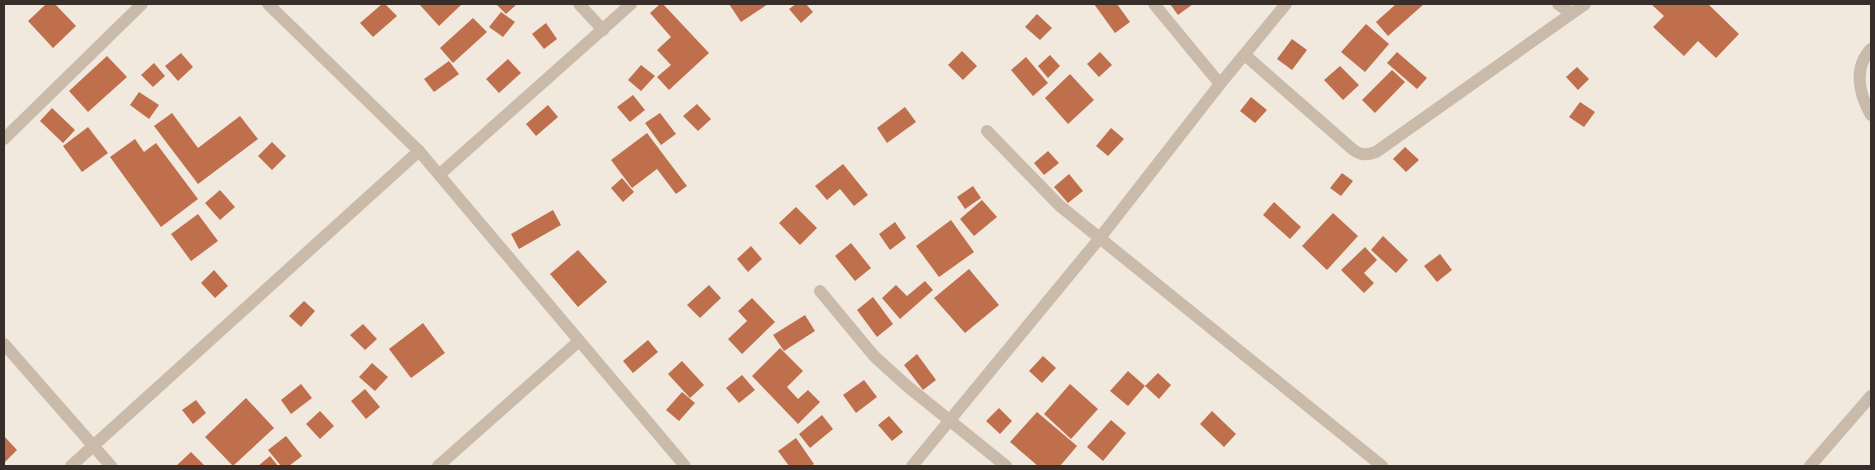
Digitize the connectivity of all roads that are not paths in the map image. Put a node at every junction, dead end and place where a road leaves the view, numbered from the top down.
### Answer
1 (142, 4) edge
2 (268, 4) edge
3 (579, 4) edge
4 (631, 4) edge
5 (1154, 4) edge
6 (1286, 4) edge
7 (1558, 4) edge
8 (1585, 4) edge
9 (1571, 13) junction
10 (603, 30) junction
11 (1871, 49) edge
12 (1245, 55) junction
13 (1220, 84) junction
14 (1871, 115) edge
15 (987, 131) dead end
16 (4, 139) edge
17 (420, 151) junction
18 (440, 174) junction
19 (1099, 239) junction
20 (820, 291) dead end
21 (579, 341) junction
22 (4, 344) edge
23 (1871, 396) edge
24 (950, 421) junction
25 (94, 447) junction
26 (71, 466) edge
27 (111, 466) edge
28 (438, 466) edge
29 (685, 466) edge
30 (912, 466) edge
31 (1006, 466) edge
32 (1382, 466) edge
33 (1810, 466) edge

1 - 16 street
2 - 17 street
3 - 10 street
4 - 10 street
5 - 13 street
6 - 12 street
7 - 9 street
8 - 9 street
9 - 12 street
10 - 18 street
11 - 14 street
12 - 13 street
13 - 19 street
15 - 19 street
17 - 18 street
17 - 25 street
18 - 21 street
19 - 24 street
19 - 32 street
20 - 24 street
21 - 28 street
21 - 29 street
22 - 25 street
23 - 33 street
24 - 30 street
24 - 31 street
25 - 26 street
25 - 27 street

